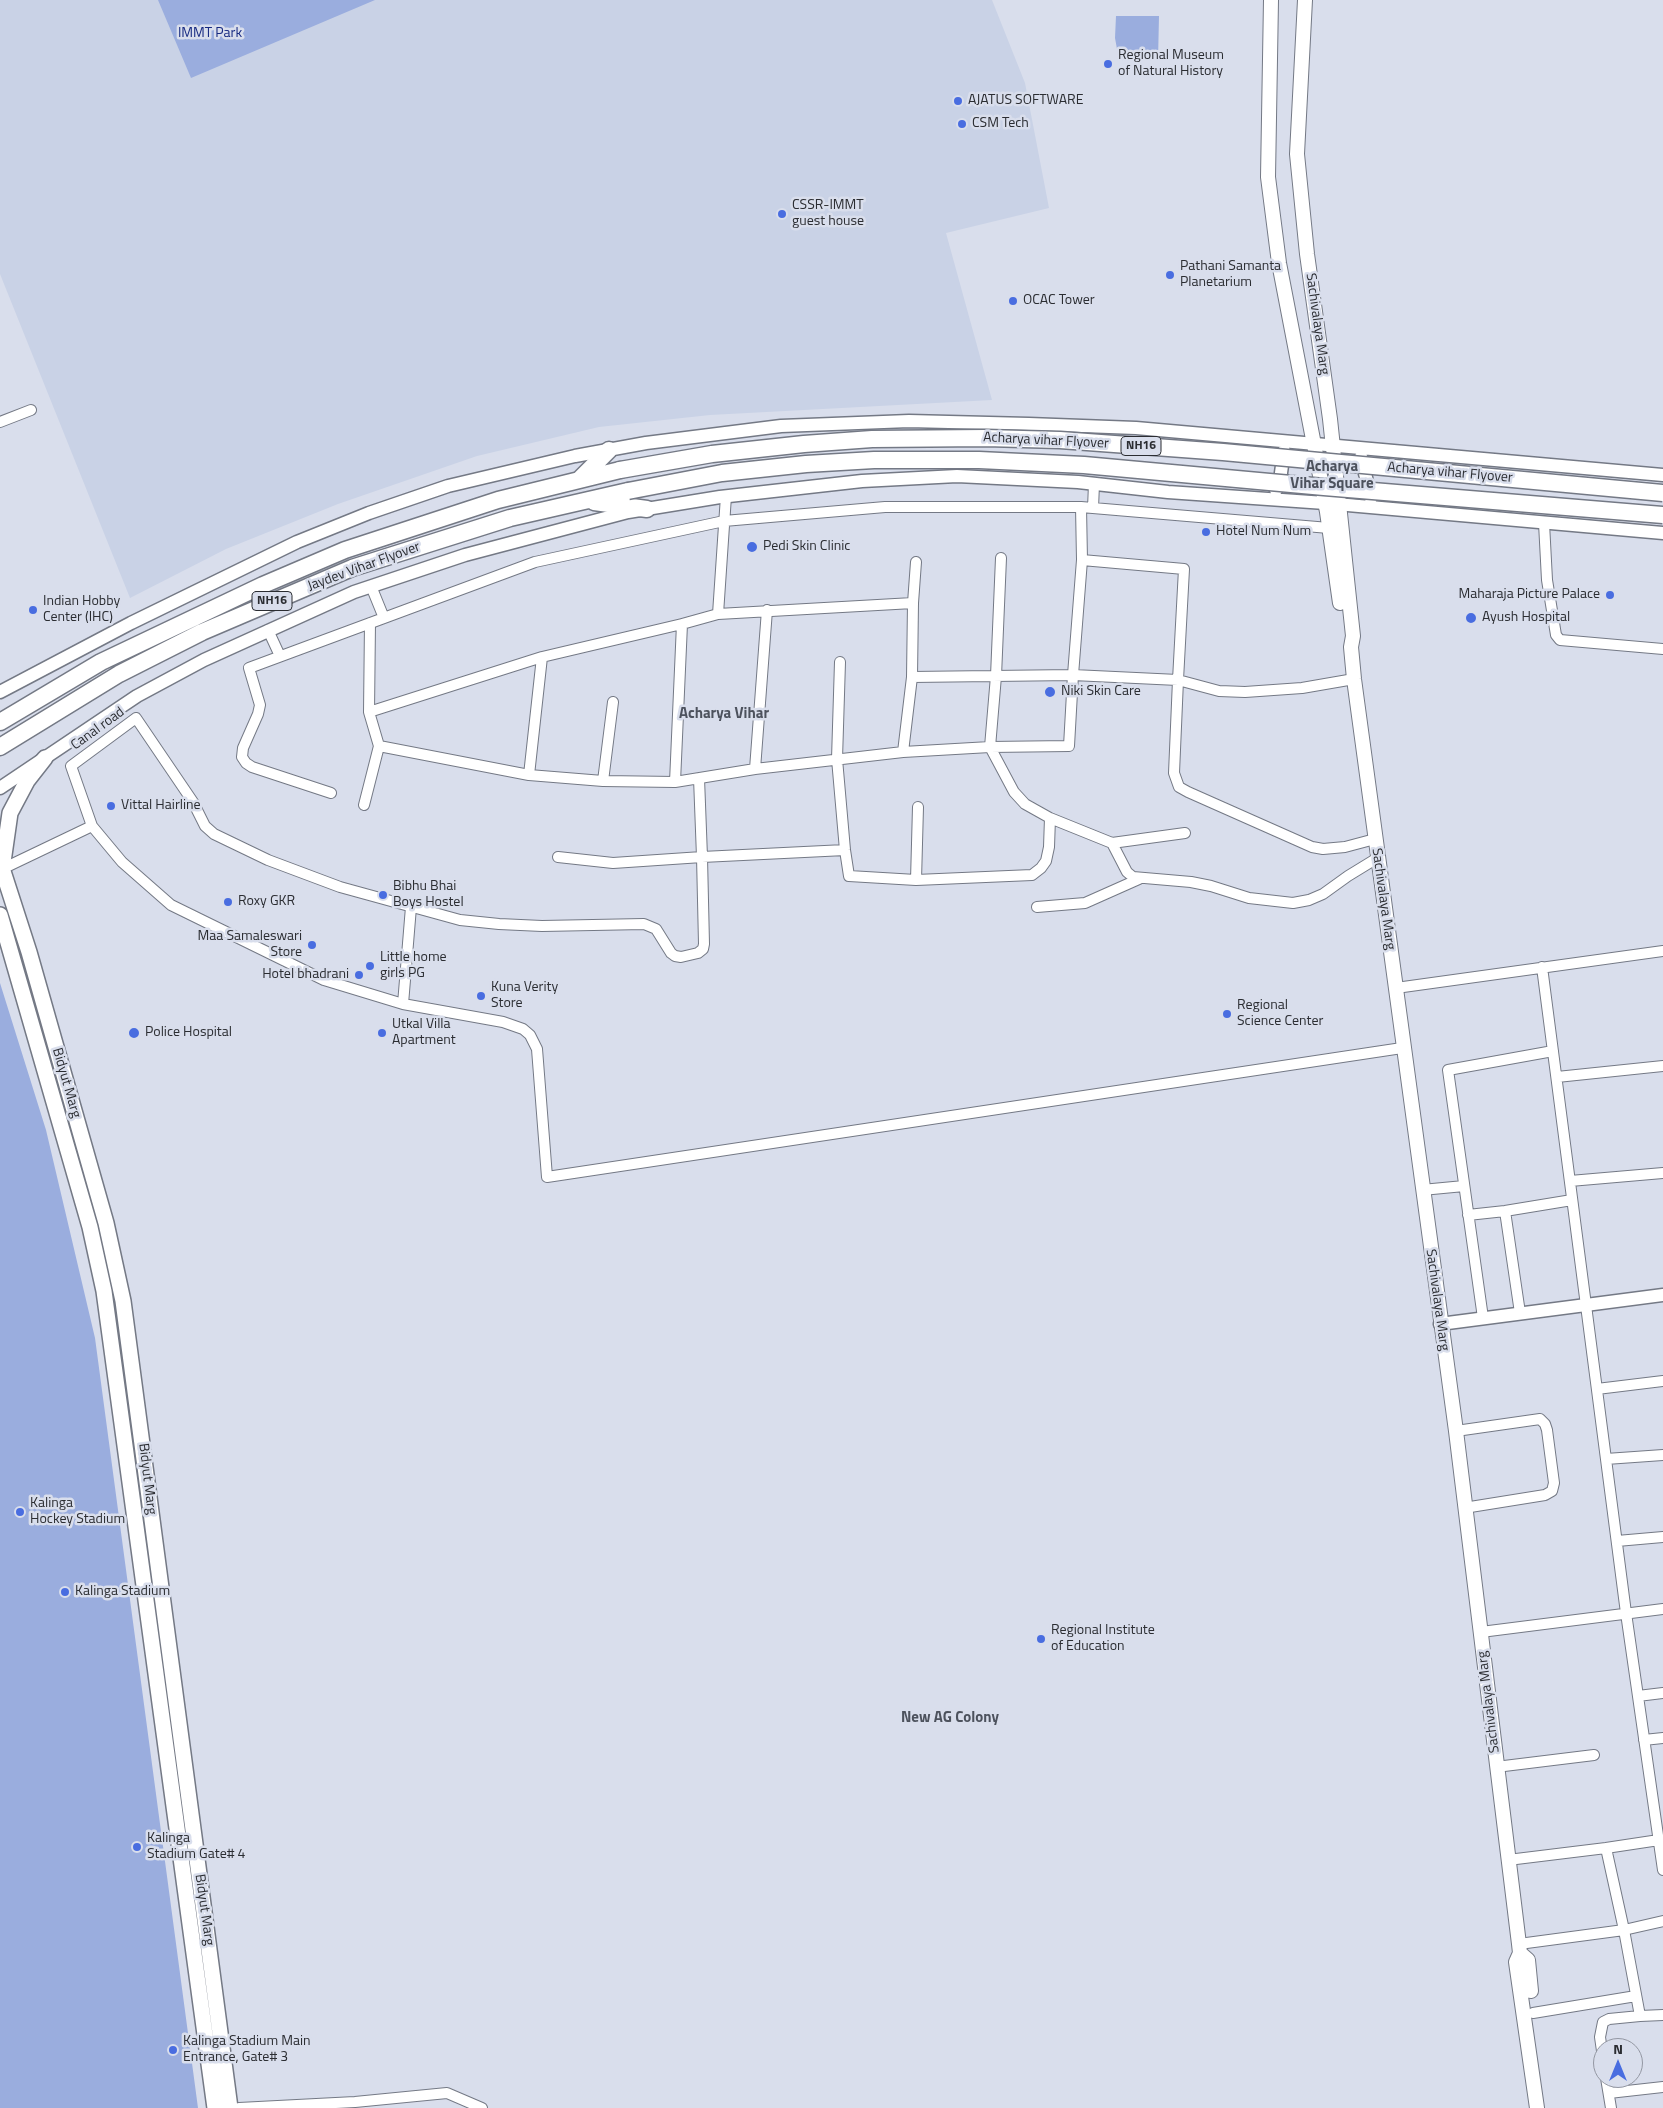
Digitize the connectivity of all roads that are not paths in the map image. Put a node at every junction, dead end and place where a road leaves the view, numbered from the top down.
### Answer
1 (1271, 0) edge
2 (1305, 0) edge
3 (31, 410) dead end
4 (0, 422) edge
5 (1284, 441) junction
6 (1312, 443) junction
7 (1333, 444) junction
8 (1359, 448) junction
9 (608, 450) junction
10 (1663, 475) edge
11 (580, 479) junction
12 (1094, 484) junction
13 (1663, 493) edge
14 (726, 496) junction
15 (1261, 498) junction
16 (582, 501) junction
17 (1325, 503) junction
18 (1340, 505) junction
19 (1081, 507) junction
20 (1092, 508) junction
21 (647, 509) junction
22 (1376, 509) junction
23 (1663, 514) edge
24 (724, 520) junction
25 (1544, 523) junction
26 (1329, 528) junction
27 (1663, 533) edge
28 (1001, 558) dead end
29 (1082, 560) junction
30 (916, 562) dead end
31 (370, 586) junction
32 (913, 603) junction
33 (767, 610) junction
34 (718, 614) junction
35 (384, 618) junction
36 (370, 623) junction
37 (682, 624) junction
38 (268, 630) junction
39 (1351, 647) junction
40 (1663, 650) edge
41 (280, 656) junction
42 (542, 657) junction
43 (840, 662) dead end
44 (1072, 675) junction
45 (996, 676) junction
46 (912, 677) junction
47 (1354, 679) junction
48 (1178, 680) junction
49 (0, 692) edge
50 (613, 702) dead end
51 (369, 712) junction
52 (0, 722) edge
53 (379, 746) junction
54 (0, 747) edge
55 (990, 747) junction
56 (903, 752) junction
57 (45, 758) junction
58 (837, 760) junction
59 (755, 769) junction
60 (529, 775) junction
61 (699, 778) junction
62 (603, 781) junction
63 (675, 782) junction
64 (0, 788) edge
65 (331, 793) dead end
66 (364, 805) dead end
67 (918, 807) dead end
68 (1050, 818) junction
69 (92, 826) junction
70 (1185, 833) dead end
71 (1375, 839) junction
72 (1112, 843) junction
73 (845, 850) junction
74 (558, 857) dead end
75 (702, 857) junction
76 (1379, 857) junction
77 (1, 866) edge
78 (1139, 879) junction
79 (916, 880) junction
80 (1037, 907) dead end
81 (411, 908) junction
82 (0, 915) edge
83 (1663, 951) edge
84 (1542, 967) junction
85 (1396, 988) junction
86 (403, 1004) junction
87 (1402, 1048) junction
88 (1553, 1051) junction
89 (1663, 1066) edge
90 (1556, 1077) junction
91 (1663, 1174) edge
92 (1570, 1181) junction
93 (1464, 1186) junction
94 (1422, 1190) junction
95 (1572, 1200) junction
96 (1504, 1211) junction
97 (1468, 1215) junction
98 (1663, 1295) edge
99 (1586, 1305) junction
100 (1520, 1313) junction
101 (1483, 1318) junction
102 (1440, 1324) junction
103 (1663, 1381) edge
104 (1597, 1389) junction
105 (1456, 1431) junction
106 (1663, 1455) edge
107 (1606, 1459) junction
108 (1464, 1508) junction
109 (1663, 1537) edge
110 (1617, 1541) junction
111 (1663, 1609) edge
112 (1626, 1613) junction
113 (1481, 1632) junction
114 (1663, 1693) edge
115 (1638, 1696) junction
116 (1663, 1738) edge
117 (1644, 1740) junction
118 (1594, 1755) dead end
119 (1496, 1767) junction
120 (1658, 1806) edge
121 (1660, 1845) edge
122 (1606, 1848) junction
123 (1508, 1860) junction
124 (1663, 1870) edge
125 (1663, 1921) edge
126 (1624, 1930) junction
127 (1520, 1949) junction
128 (1636, 1996) junction
129 (1533, 2013) junction
130 (1663, 2015) edge
131 (1640, 2016) junction
132 (1600, 2038) edge
133 (1663, 2086) edge
134 (1608, 2088) edge
135 (1609, 2093) junction
136 (355, 2105) edge
137 (253, 2107) edge
138 (215, 2108) edge
139 (230, 2108) edge
140 (239, 2108) edge
141 (482, 2108) edge
142 (1537, 2108) edge
143 (1547, 2108) edge
144 (1611, 2108) edge

1 - 6 main road, Sachivalaya Marg
2 - 7 main road, Sachivalaya Marg
3 - 4 street
5 - 6 street
5 - 9 street
5 - 15 street
6 - 7 street
6 - 17 main road, Sachivalaya Marg
7 - 8 street
7 - 18 main road, Sachivalaya Marg
8 - 10 street
8 - 22 street
9 - 11 highway
9 - 49 street
11 - 13 highway, Acharya vihar Flyover / NH16, bridge
11 - 52 highway, Jaydev Vihar Flyover / NH16
12 - 14 street
12 - 15 street
12 - 20 street
14 - 21 street
14 - 24 street
15 - 17 street
16 - 21 highway
16 - 23 highway, Acharya vihar Flyover / NH16, bridge
16 - 54 highway, Jaydev Vihar Flyover / NH16
17 - 18 street
17 - 26 main road, Sachivalaya Marg
18 - 22 street
18 - 39 main road, Sachivalaya Marg
19 - 20 street
19 - 24 street
19 - 29 street
20 - 26 street
21 - 31 street
22 - 25 street
24 - 34 street
24 - 35 street
25 - 27 street
25 - 40 street
26 - 39 main road, Sachivalaya Marg
28 - 45 street
29 - 44 street
29 - 48 street
30 - 32 street
31 - 35 street
31 - 38 street
32 - 33 street
32 - 46 street
33 - 34 street
33 - 59 street
34 - 37 street
35 - 36 street
36 - 41 street
36 - 51 street
37 - 42 street
37 - 63 street
38 - 41 street
38 - 57 street
39 - 47 main road, Sachivalaya Marg
41 - 65 street
42 - 51 street
42 - 60 street
43 - 58 street
44 - 45 street
44 - 48 street
44 - 55 street
45 - 46 street
45 - 55 street
46 - 56 street
47 - 48 street
47 - 71 main road, Sachivalaya Marg
48 - 71 street
50 - 62 street
51 - 53 street
53 - 60 street
53 - 66 street
55 - 56 street
55 - 68 street
56 - 58 street
57 - 64 street
57 - 77 main road
58 - 59 street
58 - 73 street
59 - 61 street
60 - 62 street
61 - 63 street
61 - 75 street
62 - 63 street
67 - 79 street
68 - 72 street
68 - 79 street
69 - 77 street
69 - 81 street, Canal road
69 - 86 street
70 - 72 street
71 - 76 main road, Sachivalaya Marg
72 - 78 street
73 - 75 street
73 - 79 street
74 - 75 street
75 - 81 street
76 - 78 street
76 - 85 main road, Sachivalaya Marg
77 - 139 main road, Bidyut Marg
78 - 80 street
81 - 86 street
82 - 138 main road, Bidyut Marg
83 - 84 street
84 - 85 street
84 - 88 street
85 - 87 main road, Sachivalaya Marg
86 - 87 street
87 - 94 main road, Sachivalaya Marg
88 - 90 street
88 - 93 street
89 - 90 street
90 - 92 street
91 - 92 street
92 - 95 street
93 - 94 street
93 - 97 street
94 - 102 main road, Sachivalaya Marg
95 - 96 street
95 - 99 street
96 - 97 street
96 - 100 street
97 - 101 street
98 - 99 street
99 - 100 street
99 - 104 street
100 - 101 street
101 - 102 street
102 - 105 main road, Sachivalaya Marg
103 - 104 street
104 - 107 street
105 - 108 main road, Sachivalaya Marg
105 - 108 street
106 - 107 street
107 - 110 street
108 - 113 main road, Sachivalaya Marg
109 - 110 street
110 - 112 street
111 - 112 street
112 - 113 street
112 - 115 street
113 - 119 main road, Sachivalaya Marg
114 - 115 street
115 - 117 street
116 - 117 street
117 - 120 street
118 - 119 street
119 - 123 main road, Sachivalaya Marg
120 - 121 street
121 - 122 street
121 - 124 street
122 - 123 street
122 - 126 street
123 - 127 main road, Sachivalaya Marg
125 - 126 street
126 - 127 street
126 - 128 street
127 - 129 main road, Sachivalaya Marg
127 - 142 main road, Sachivalaya Marg
128 - 129 street
128 - 131 street
129 - 143 main road, Sachivalaya Marg
130 - 131 street
131 - 132 street
133 - 135 street
134 - 135 street
135 - 144 street
136 - 137 street
136 - 141 street
137 - 140 street

